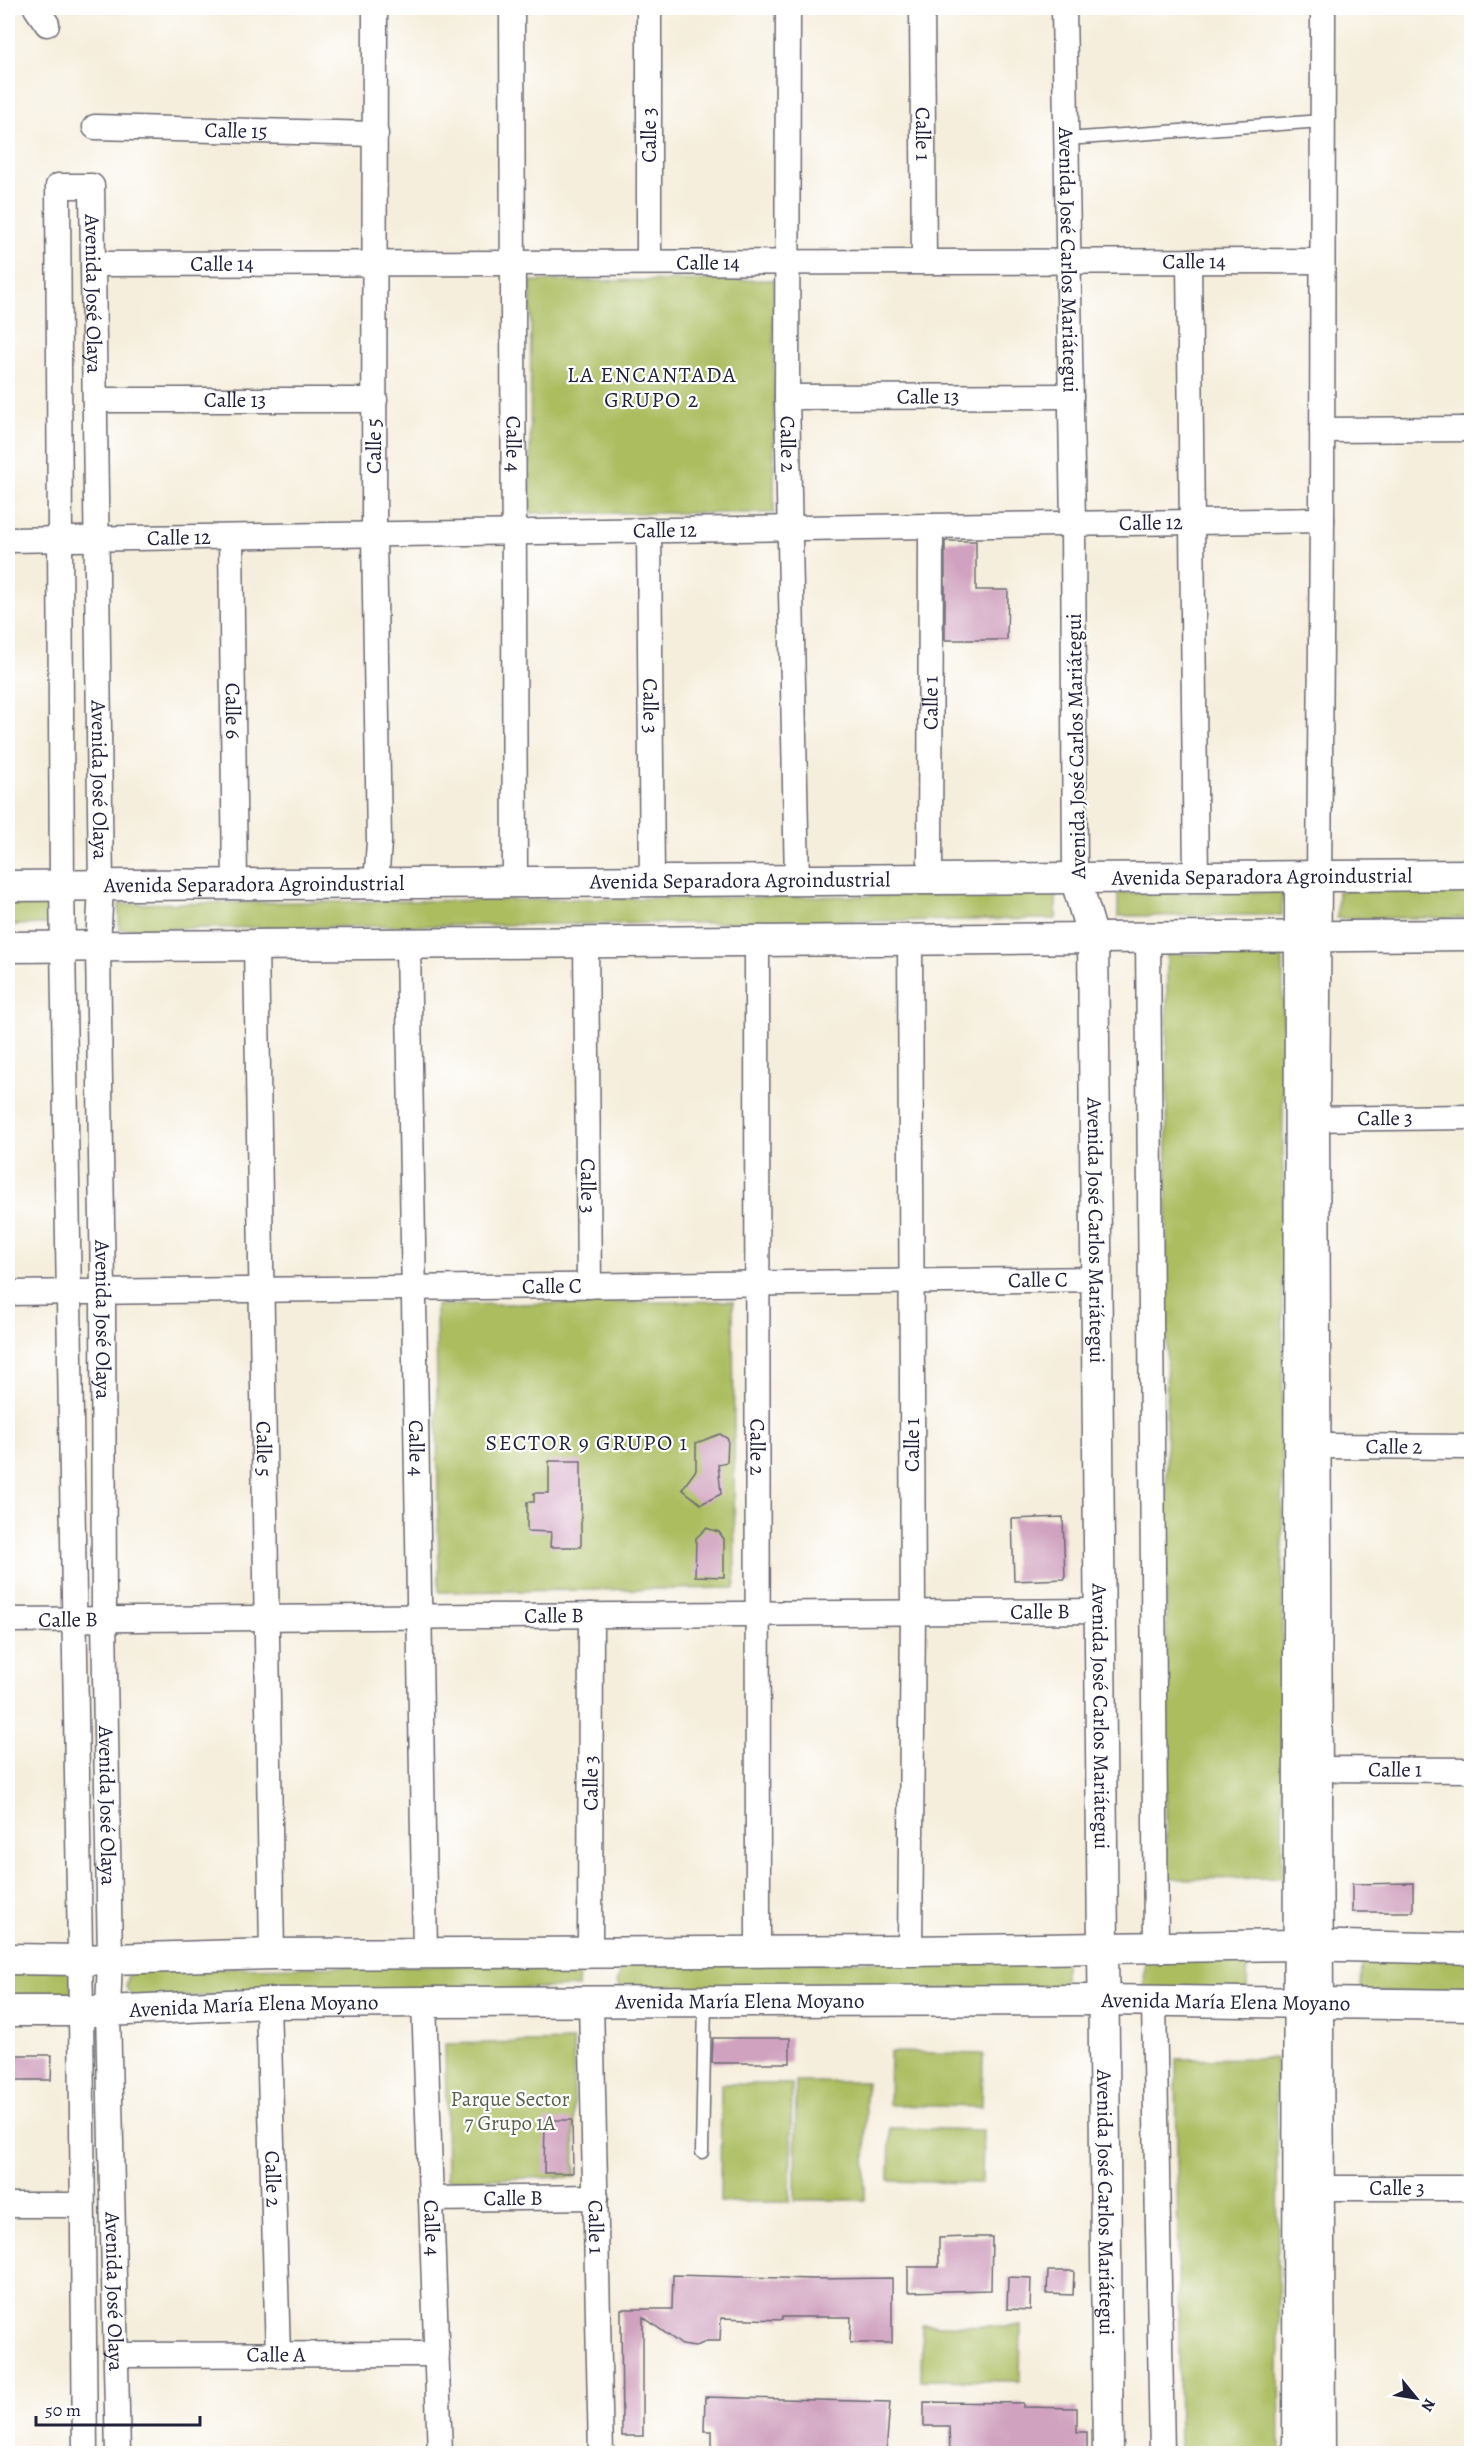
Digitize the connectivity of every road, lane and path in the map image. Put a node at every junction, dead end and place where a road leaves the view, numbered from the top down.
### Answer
1 (375, 8) edge
2 (512, 8) edge
3 (649, 8) edge
4 (788, 8) edge
5 (922, 8) edge
6 (1064, 8) edge
7 (1323, 8) edge
8 (1322, 122) junction
9 (95, 127) dead end
10 (376, 134) junction
11 (1066, 139) junction
12 (788, 261) junction
13 (924, 261) junction
14 (1068, 261) junction
15 (1189, 261) junction
16 (1322, 261) junction
17 (513, 262) junction
18 (649, 262) junction
19 (375, 263) junction
20 (94, 264) junction
21 (1071, 396) junction
22 (787, 397) junction
23 (95, 399) junction
24 (375, 400) junction
25 (1472, 429) edge
26 (1322, 430) junction
27 (1322, 520) junction
28 (1192, 522) junction
29 (1073, 524) junction
30 (931, 526) junction
31 (789, 528) junction
32 (649, 530) junction
33 (514, 532) junction
34 (374, 534) junction
35 (231, 537) junction
36 (60, 539) junction
37 (96, 539) junction
38 (8, 540) edge
39 (1472, 875) edge
40 (1075, 877) junction
41 (1310, 877) junction
42 (1196, 878) junction
43 (797, 880) junction
44 (930, 880) junction
45 (652, 882) junction
46 (515, 883) junction
47 (376, 884) junction
48 (235, 885) junction
49 (8, 886) edge
50 (62, 886) junction
51 (100, 886) junction
52 (1472, 935) edge
53 (1309, 936) junction
54 (1094, 938) junction
55 (1148, 938) junction
56 (910, 939) junction
57 (757, 941) junction
58 (586, 942) junction
59 (408, 944) junction
60 (256, 945) junction
61 (65, 946) junction
62 (98, 946) junction
63 (8, 947) edge
64 (1472, 1117) edge
65 (1308, 1119) junction
66 (1097, 1279) junction
67 (911, 1282) junction
68 (757, 1284) junction
69 (589, 1286) junction
70 (414, 1288) junction
71 (261, 1290) junction
72 (103, 1291) junction
73 (8, 1293) edge
74 (70, 1293) junction
75 (1318, 1446) junction
76 (1472, 1447) edge
77 (1100, 1611) junction
78 (913, 1612) junction
79 (757, 1614) junction
80 (591, 1615) junction
81 (420, 1616) junction
82 (267, 1618) junction
83 (104, 1619) junction
84 (8, 1620) edge
85 (73, 1620) junction
86 (1320, 1769) junction
87 (1472, 1770) edge
88 (1310, 1946) junction
89 (1156, 1948) junction
90 (1472, 1949) edge
91 (1103, 1950) junction
92 (910, 1951) junction
93 (426, 1953) junction
94 (590, 1953) junction
95 (758, 1953) junction
96 (272, 1954) junction
97 (8, 1959) edge
98 (110, 1959) junction
99 (79, 1960) junction
100 (1104, 2000) junction
101 (705, 2001) junction
102 (1154, 2001) junction
103 (424, 2002) junction
104 (591, 2002) junction
105 (1310, 2002) junction
106 (268, 2003) junction
107 (1472, 2005) edge
108 (94, 2010) junction
109 (8, 2011) edge
110 (702, 2152) dead end
111 (1322, 2188) junction
112 (1472, 2188) edge
113 (596, 2197) junction
114 (431, 2199) junction
115 (8, 2205) edge
116 (81, 2205) junction
117 (436, 2354) junction
118 (117, 2355) junction
119 (278, 2355) junction
120 (85, 2454) edge
121 (118, 2454) edge
122 (440, 2454) edge
123 (601, 2454) edge
124 (1108, 2454) edge
125 (1162, 2454) edge
126 (1298, 2454) edge
127 (1323, 2454) edge

1 - 10 street, Calle 5
2 - 17 street, Calle 4
3 - 18 street, Calle 3
4 - 12 street, Calle 2
5 - 13 street, Calle 1
6 - 11 street, Avenida José Carlos Mariátegui
7 - 8 street
8 - 11 lane
8 - 16 street
9 - 10 street, Calle 15
10 - 19 street, Calle 5
11 - 14 street, Avenida José Carlos Mariátegui
12 - 13 street, Calle 14
12 - 18 street, Calle 14
12 - 22 street, Calle 2
13 - 14 street, Calle 14
14 - 15 street, Calle 14
14 - 21 street, Avenida José Carlos Mariátegui
15 - 16 street, Calle 14
15 - 28 street
16 - 26 street
17 - 18 street, Calle 14
17 - 19 street, Calle 14
17 - 33 street, Calle 4
19 - 20 street, Calle 14
19 - 24 street, Calle 5
20 - 23 street, Avenida José Olaya
20 - 36 street, Avenida José Olaya
21 - 22 street, Calle 13
21 - 29 street, Avenida José Carlos Mariátegui
22 - 31 street, Calle 2
23 - 24 street, Calle 13
23 - 37 street, Avenida José Olaya
24 - 34 street, Calle 5
25 - 26 street
26 - 27 street
27 - 28 street, Calle 12
27 - 41 street
28 - 29 street, Calle 12
28 - 42 street
29 - 30 street, Calle 12
29 - 40 street, Avenida José Carlos Mariátegui
30 - 31 street, Calle 12
30 - 44 street, Calle 1
31 - 32 street, Calle 12
31 - 43 street, Calle 2
32 - 33 street, Calle 12
32 - 45 street, Calle 3
33 - 34 street, Calle 12
33 - 46 street, Calle 4
34 - 35 street, Calle 12
34 - 47 street, Calle 5
35 - 37 street, Calle 12
35 - 48 street, Calle 6
36 - 37 street, Calle 12
36 - 38 street, Calle 12
36 - 50 street, Avenida José Olaya
37 - 51 street, Avenida José Olaya
39 - 41 street, Avenida Separadora Agroindustrial
40 - 42 street, Avenida Separadora Agroindustrial
40 - 44 street, Avenida Separadora Agroindustrial
40 - 54 street, Avenida José Carlos Mariátegui
41 - 42 street, Avenida Separadora Agroindustrial
41 - 53 street
43 - 44 street, Avenida Separadora Agroindustrial
43 - 45 street, Avenida Separadora Agroindustrial
45 - 46 street, Avenida Separadora Agroindustrial
46 - 47 street, Avenida Separadora Agroindustrial
47 - 48 street, Avenida Separadora Agroindustrial
48 - 51 street, Avenida Separadora Agroindustrial
49 - 50 street, Avenida Separadora Agroindustrial
50 - 51 street, Avenida Separadora Agroindustrial
50 - 61 street, Avenida José Olaya
51 - 62 street, Avenida José Olaya
52 - 53 street
53 - 55 street
53 - 65 street
54 - 55 street
54 - 56 street
54 - 66 street, Avenida José Carlos Mariátegui
55 - 89 street
56 - 57 street
56 - 67 street, Calle 1
57 - 58 street
57 - 68 street, Calle 2
58 - 59 street
58 - 69 street, Calle 3
59 - 60 street
59 - 70 street, Calle 4
60 - 62 street
60 - 71 street, Calle 5
61 - 62 street
61 - 63 street
61 - 74 street, Avenida José Olaya
62 - 72 street, Avenida José Olaya
64 - 65 street, Calle 3
65 - 75 street
65 - 88 street
66 - 67 street, Calle C
66 - 77 street, Avenida José Carlos Mariátegui
67 - 68 street, Calle C
67 - 78 street, Calle 1
68 - 69 street, Calle C
68 - 79 street, Calle 2
69 - 70 street, Calle C
70 - 71 street, Calle C
70 - 81 street, Calle 4
71 - 72 street, Calle C
71 - 82 street, Calle 5
72 - 74 street, Calle C
72 - 83 street, Avenida José Olaya
73 - 74 street, Calle C
74 - 85 street, Avenida José Olaya
75 - 76 street, Calle 2
75 - 86 street
77 - 78 street, Calle B
77 - 91 street, Avenida José Carlos Mariátegui
78 - 79 street, Calle B
78 - 92 street, Calle 1
79 - 80 street, Calle B
79 - 95 street, Calle 2
80 - 81 street, Calle B
80 - 94 street, Calle 3
81 - 82 street, Calle B
81 - 93 street, Calle 4
82 - 83 street, Calle B
82 - 96 street, Calle 5
83 - 85 street, Calle B
83 - 98 street, Avenida José Olaya
84 - 85 street, Calle B
85 - 99 street, Avenida José Olaya
86 - 87 street, Calle 1
86 - 88 street
88 - 89 street
88 - 90 street
88 - 105 street
89 - 91 street
91 - 92 street
91 - 100 street, Avenida José Carlos Mariátegui
92 - 95 street
93 - 94 street
93 - 96 street
94 - 95 street
96 - 98 street
97 - 99 street
98 - 99 street
98 - 108 street, Avenida José Olaya
99 - 108 street, Avenida José Olaya
100 - 101 street, Avenida María Elena Moyano
100 - 102 street, Avenida María Elena Moyano
100 - 124 street, Avenida José Carlos Mariátegui
101 - 104 street, Avenida María Elena Moyano
101 - 110 lane
102 - 105 street, Avenida María Elena Moyano
102 - 125 street
103 - 104 street, Avenida María Elena Moyano
103 - 106 street, Avenida María Elena Moyano
103 - 114 street, Calle 4
104 - 113 street, Calle 1
105 - 107 street, Avenida María Elena Moyano
105 - 111 street
105 - 126 street
106 - 108 street, Avenida María Elena Moyano
106 - 119 street, Calle 2
108 - 109 street, Avenida María Elena Moyano
108 - 116 street, Avenida José Olaya
108 - 118 street, Avenida José Olaya
111 - 112 street, Calle 3
111 - 127 street
113 - 114 street, Calle B
113 - 123 street, Calle 1
114 - 117 street, Calle 4
115 - 116 street
116 - 120 street, Avenida José Olaya
117 - 119 street, Calle A
117 - 122 street, Calle 4
118 - 119 street, Calle A
118 - 121 street, Avenida José Olaya

